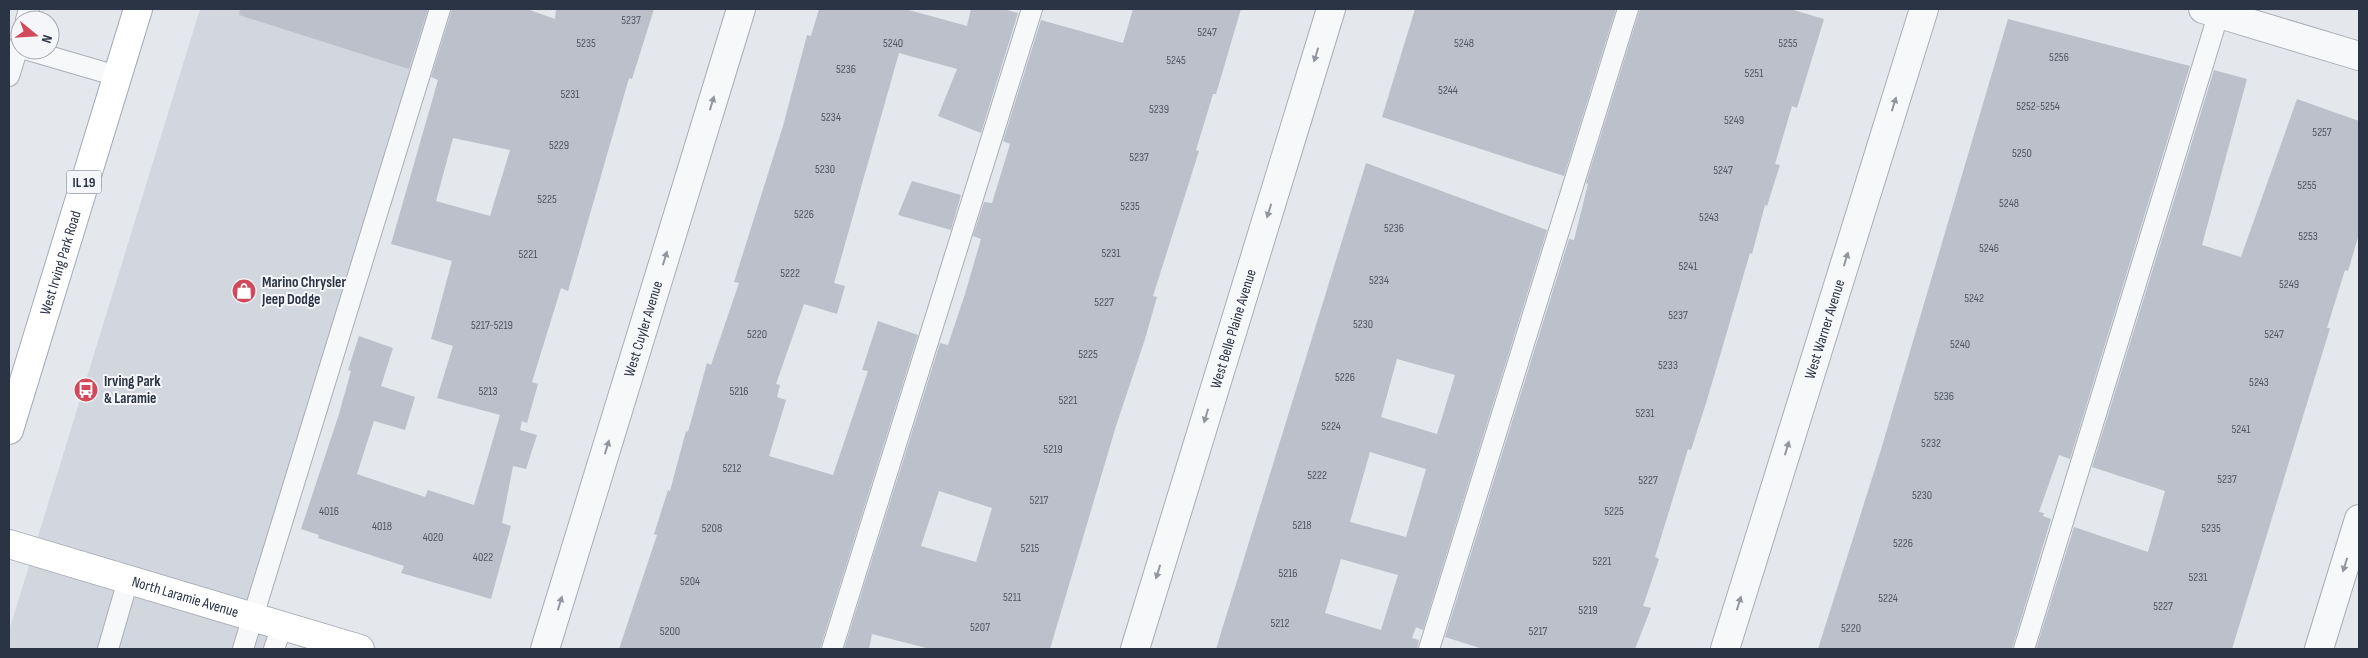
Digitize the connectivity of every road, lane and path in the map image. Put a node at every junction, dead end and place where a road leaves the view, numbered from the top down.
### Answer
1 (138, 9) edge
2 (440, 9) edge
3 (741, 9) edge
4 (1032, 9) edge
5 (1330, 9) edge
6 (1628, 9) edge
7 (1924, 9) edge
8 (2214, 10) edge
9 (2359, 56) edge
10 (60, 58) edge
11 (16, 60) edge
12 (9, 76) edge
13 (117, 76) junction
14 (9, 430) edge
15 (2359, 519) edge
16 (9, 544) edge
17 (128, 580) junction
18 (253, 617) junction
19 (278, 638) edge
20 (108, 649) edge
21 (243, 649) edge
22 (360, 649) edge
23 (546, 649) edge
24 (832, 649) edge
25 (1135, 649) edge
26 (1429, 649) edge
27 (1725, 649) edge
28 (2024, 649) edge
29 (2319, 649) edge

1 - 13 main road, West Irving Park Road / IL 19
2 - 18 lane
23 -> 3 street, West Cuyler Avenue
4 - 24 lane
5 -> 25 street, West Belle Plaine Avenue
6 - 26 lane
27 -> 7 street, West Warner Avenue
8 - 9 street
8 - 28 lane
10 - 13 lane
11 - 12 lane
13 - 14 main road, West Irving Park Road / IL 19
15 -> 29 street
16 - 17 main road, North Laramie Avenue
17 - 18 main road, North Laramie Avenue
17 - 20 lane
18 - 19 main road, North Laramie Avenue
18 - 21 lane
19 - 22 main road, North Laramie Avenue

